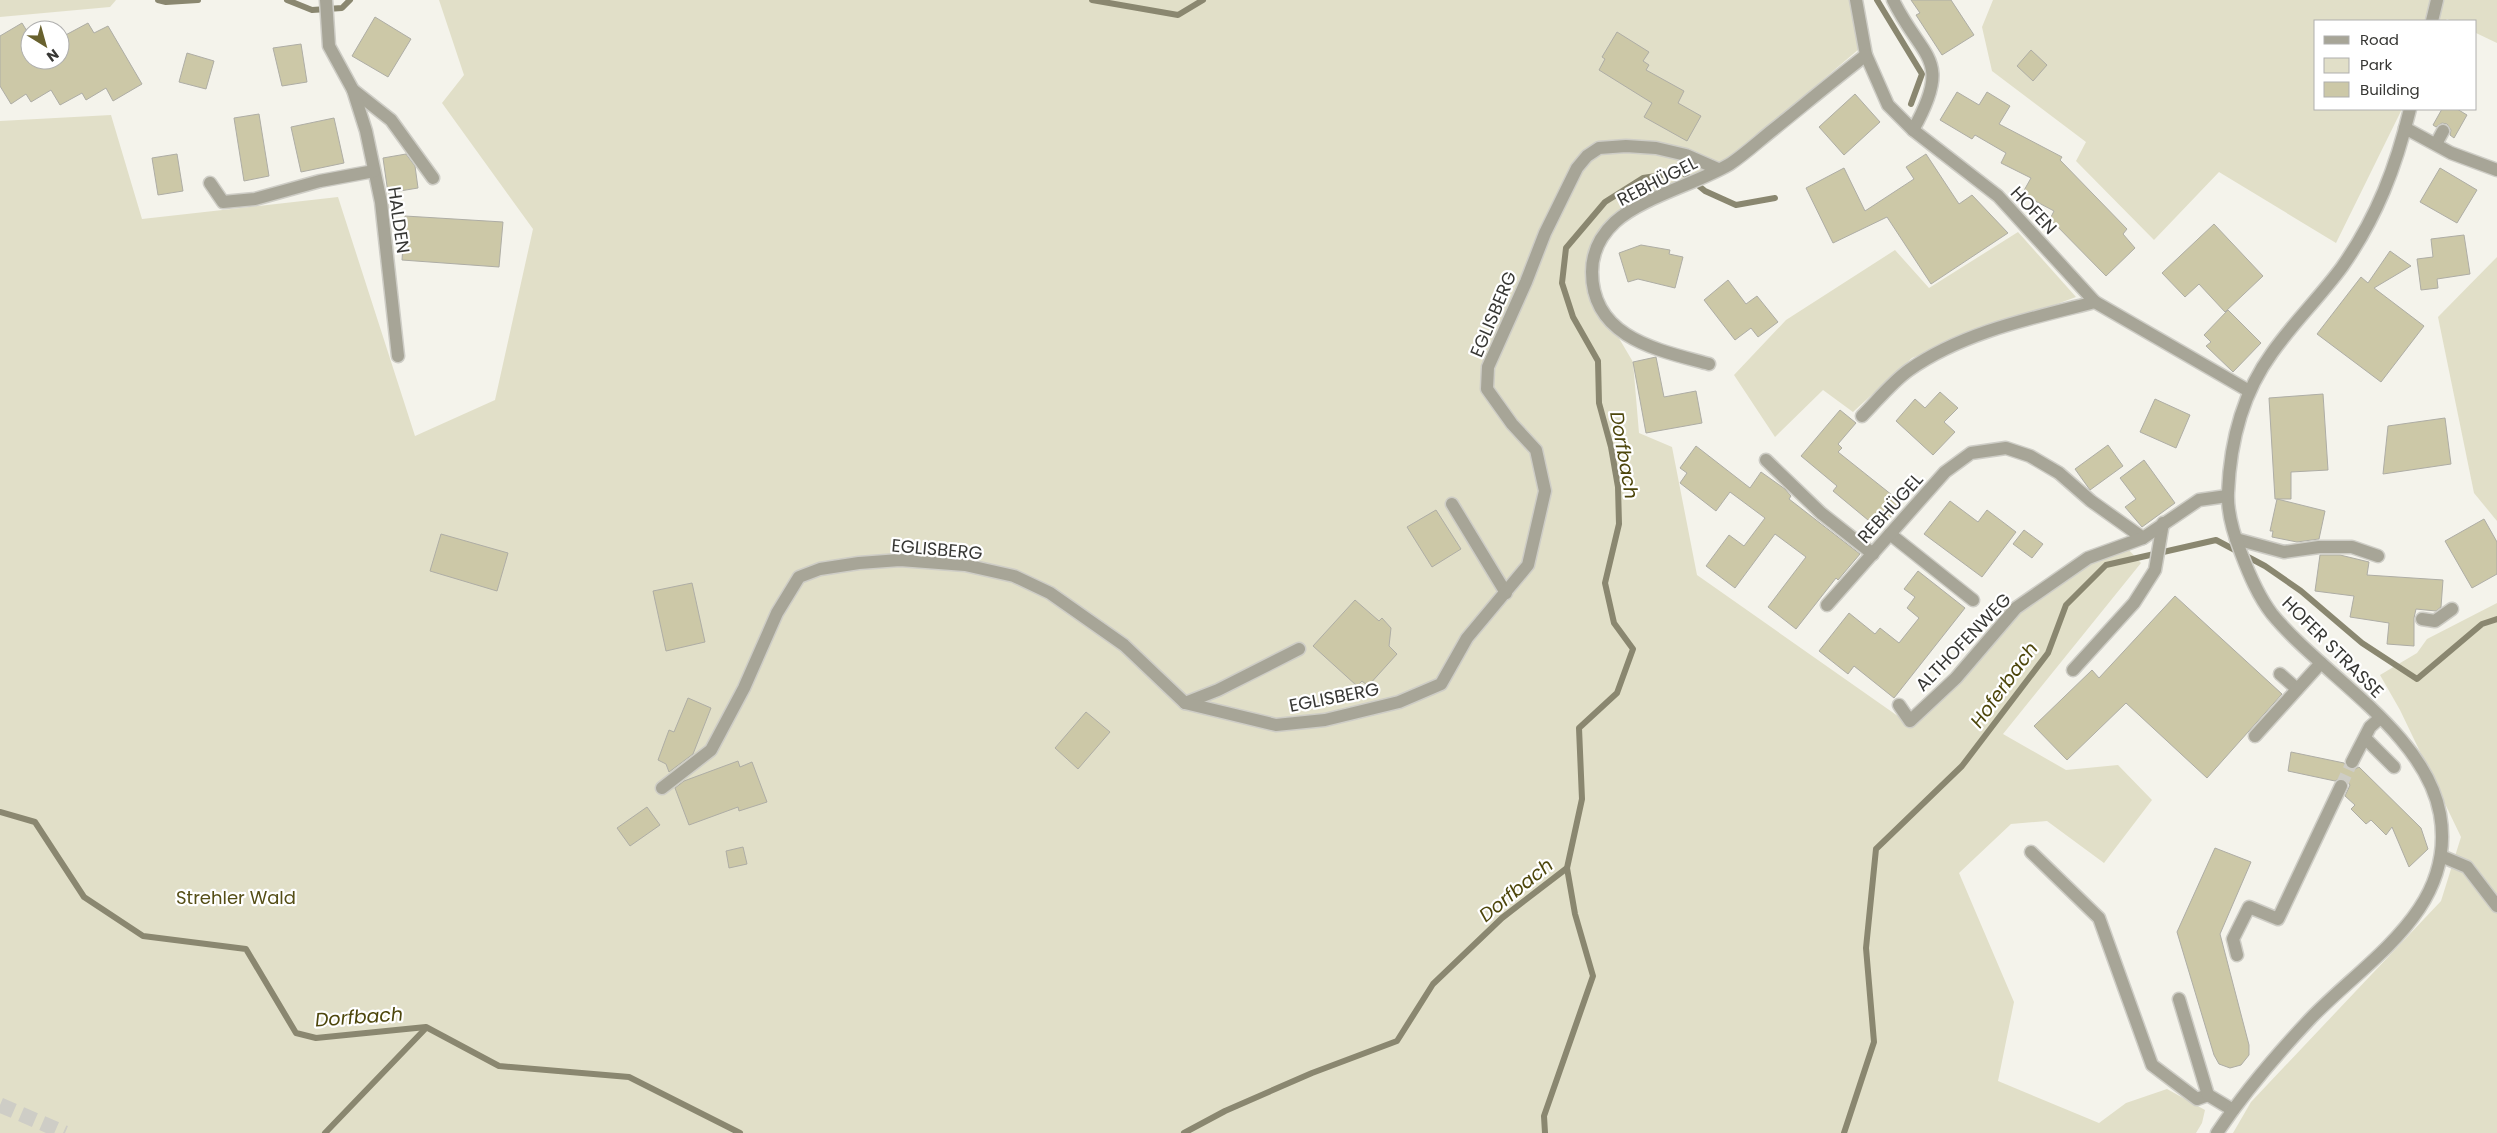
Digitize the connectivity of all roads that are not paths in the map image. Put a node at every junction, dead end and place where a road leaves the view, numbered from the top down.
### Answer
1 (326, 0) edge
2 (1856, 0) edge
3 (1893, 0) edge
4 (2437, 0) edge
5 (2432, 20) edge
6 (1866, 55) junction
7 (353, 90) junction
8 (2410, 110) edge
9 (2405, 128) junction
10 (1913, 130) junction
11 (2444, 131) dead end
12 (2436, 144) junction
13 (1718, 170) junction
14 (2497, 170) edge
15 (374, 171) junction
16 (434, 178) dead end
17 (210, 183) dead end
18 (2095, 302) junction
19 (398, 356) dead end
20 (1708, 364) dead end
21 (2249, 391) junction
22 (1862, 416) dead end
23 (1766, 460) dead end
24 (2227, 496) junction
25 (1452, 504) dead end
26 (2163, 523) junction
27 (1890, 534) junction
28 (2142, 538) junction
29 (2237, 542) junction
30 (1872, 554) junction
31 (2378, 556) dead end
32 (1506, 593) junction
33 (1973, 600) dead end
34 (1827, 605) dead end
35 (2452, 609) dead end
36 (2422, 620) dead end
37 (1299, 649) dead end
38 (2321, 663) junction
39 (2074, 670) dead end
40 (2280, 674) dead end
41 (2295, 693) junction
42 (1185, 703) junction
43 (1899, 705) dead end
44 (2380, 718) junction
45 (2255, 736) dead end
46 (2347, 743) dead end
47 (2362, 743) junction
48 (2352, 762) tunnel mouth
49 (2394, 767) dead end
50 (2341, 786) tunnel mouth
51 (662, 788) dead end
52 (2031, 852) dead end
53 (2442, 856) junction
54 (2497, 906) edge
55 (2237, 955) dead end
56 (2179, 999) dead end
57 (2208, 1095) junction
58 (2233, 1110) junction
59 (2217, 1133) edge

1 - 7 street, HALDEN
2 - 6 street, HOFEN
3 - 10 street
4 - 5 street
6 - 10 street, HOFEN
6 - 13 street, REBHÜGEL
7 - 15 street, HALDEN
7 - 16 street, HALDEN
8 - 9 street, HOFER STRASSE
9 - 12 street
9 - 21 street, HOFER STRASSE
10 - 18 street, HOFEN
11 - 12 street
12 - 14 street
13 - 20 street, REBHÜGEL
13 - 32 street, EGLISBERG
15 - 17 street
15 - 19 street, HALDEN
18 - 21 street, HOFEN
18 - 22 street
21 - 24 street, HOFER STRASSE
23 - 30 street
24 - 26 street, ALTHOFENWEG
24 - 29 street, HOFER STRASSE
25 - 32 street
26 - 28 street, ALTHOFENWEG
26 - 39 street
27 - 28 street, REBHÜGEL
27 - 30 street, REBHÜGEL
27 - 33 street
28 - 43 street, ALTHOFENWEG
29 - 31 street
29 - 38 street, HOFER STRASSE
30 - 34 street, REBHÜGEL
32 - 42 street, EGLISBERG
35 - 36 street
37 - 42 street
38 - 41 street
38 - 44 street, HOFER STRASSE
40 - 41 street
41 - 45 street
42 - 51 street, EGLISBERG
44 - 47 street
44 - 53 street, HOFER STRASSE
46 - 47 street
47 - 48 street
47 - 49 street
50 - 55 street
52 - 57 street
53 - 54 street
53 - 58 street, HOFER STRASSE
56 - 57 street
57 - 58 street
58 - 59 street, HOFER STRASSE

